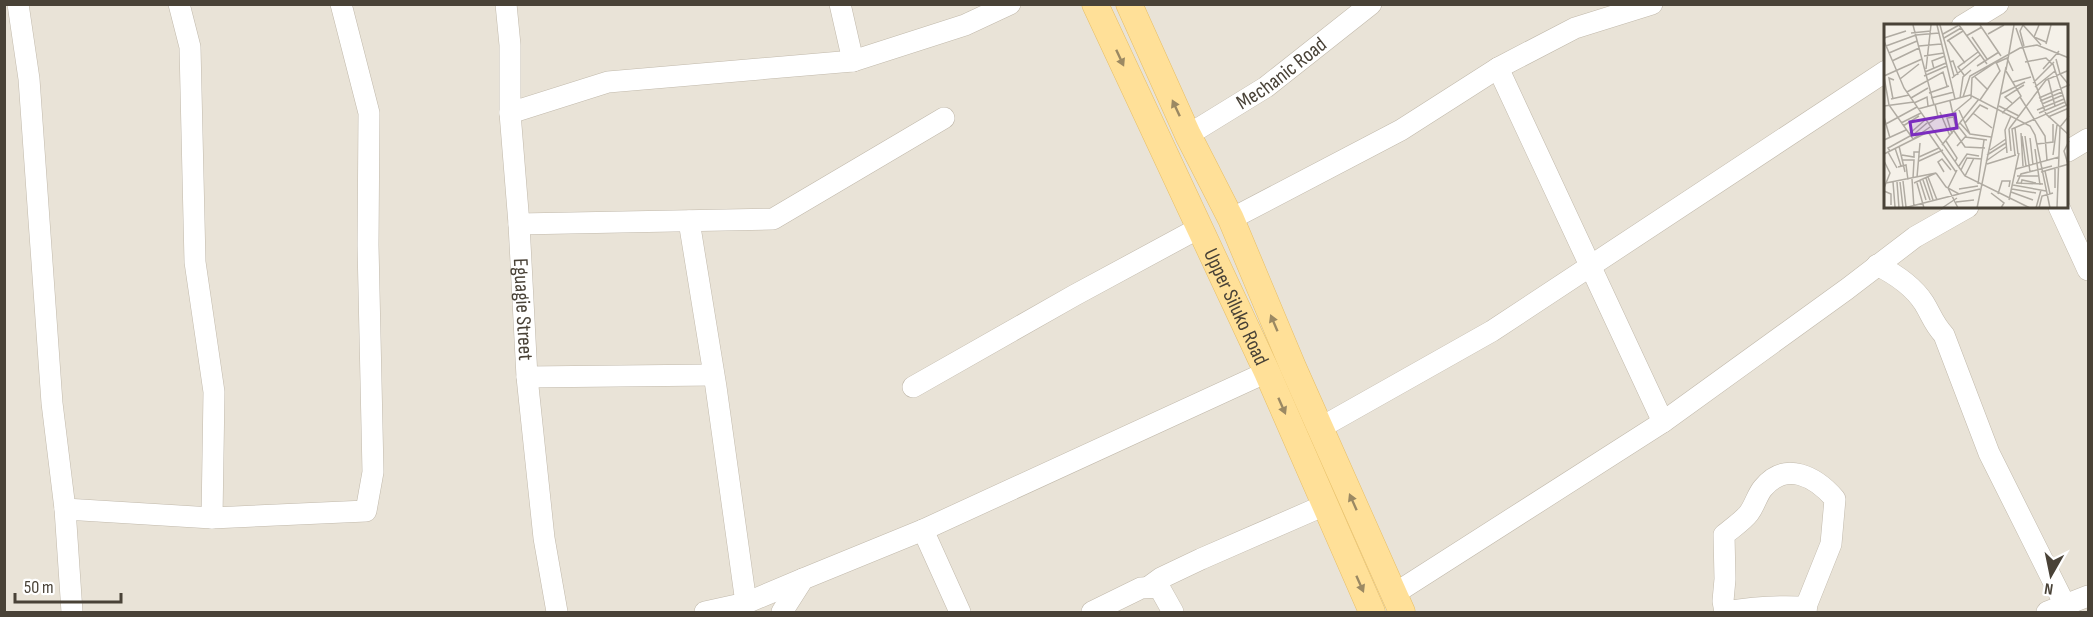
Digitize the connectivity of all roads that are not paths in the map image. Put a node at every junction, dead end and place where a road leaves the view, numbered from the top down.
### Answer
1 (9, 4) edge
2 (18, 4) edge
3 (179, 4) edge
4 (341, 4) edge
5 (506, 4) edge
6 (840, 4) edge
7 (1010, 4) edge
8 (1095, 4) edge
9 (1129, 4) edge
10 (1371, 4) edge
11 (1652, 4) edge
12 (1998, 4) edge
13 (4, 8) edge
14 (1342, 14) edge
15 (1965, 24) edge
16 (853, 61) junction
17 (1498, 68) junction
18 (1884, 72) edge
19 (510, 113) junction
20 (944, 118) dead end
21 (1188, 135) junction
22 (2088, 139) edge
23 (2069, 150) edge
24 (1966, 208) edge
25 (2059, 208) edge
26 (1231, 219) junction
27 (689, 221) junction
28 (519, 224) junction
29 (1199, 228) junction
30 (1877, 265) junction
31 (1590, 268) junction
32 (2088, 270) edge
33 (1267, 372) junction
34 (713, 375) junction
35 (527, 377) junction
36 (912, 387) dead end
37 (1663, 422) junction
38 (1320, 428) junction
39 (1325, 505) junction
40 (65, 509) junction
41 (212, 518) junction
42 (923, 530) junction
43 (803, 579) junction
44 (1150, 586) junction
45 (2088, 596) edge
46 (746, 603) junction
47 (1398, 603) edge
48 (2056, 609) edge
49 (72, 612) edge
50 (558, 612) edge
51 (705, 612) edge
52 (782, 612) edge
53 (960, 612) edge
54 (1094, 612) edge
55 (1173, 612) edge
56 (1372, 612) edge
57 (1805, 612) edge

1 - 13 street
2 - 40 street
3 - 41 street
4 - 41 street
5 - 19 street, Eguagie Street
6 - 16 street
7 - 16 street
8 -> 29 main road, Upper Siluko Road
21 -> 9 main road, Upper Siluko Road
10 - 14 street, Mechanic Road
11 - 17 street
12 - 15 street
14 - 21 street, Mechanic Road
16 - 19 street
17 - 26 street
17 - 31 street
18 - 31 street
19 - 28 street, Eguagie Street
20 - 27 street
21 - 26 main road, Upper Siluko Road
22 - 23 street
24 - 30 street
25 - 32 street
38 -> 26 main road, Upper Siluko Road
27 - 28 street
27 - 34 street
28 - 35 street, Eguagie Street
29 - 33 main road, Upper Siluko Road
29 - 36 street
30 - 37 street
30 - 48 street
31 - 37 street
31 - 38 street
33 -> 39 main road, Upper Siluko Road
33 - 42 street
34 - 35 street
34 - 46 street
35 - 50 street, Eguagie Street
37 - 47 street
47 -> 38 main road, Upper Siluko Road
39 - 44 street
39 -> 56 main road, Upper Siluko Road
40 - 41 street
40 - 49 street
42 - 43 street
42 - 53 street
43 - 46 street
43 - 52 street
44 - 54 street
44 - 55 street
45 - 48 street
46 - 51 street
57 - 57 street

